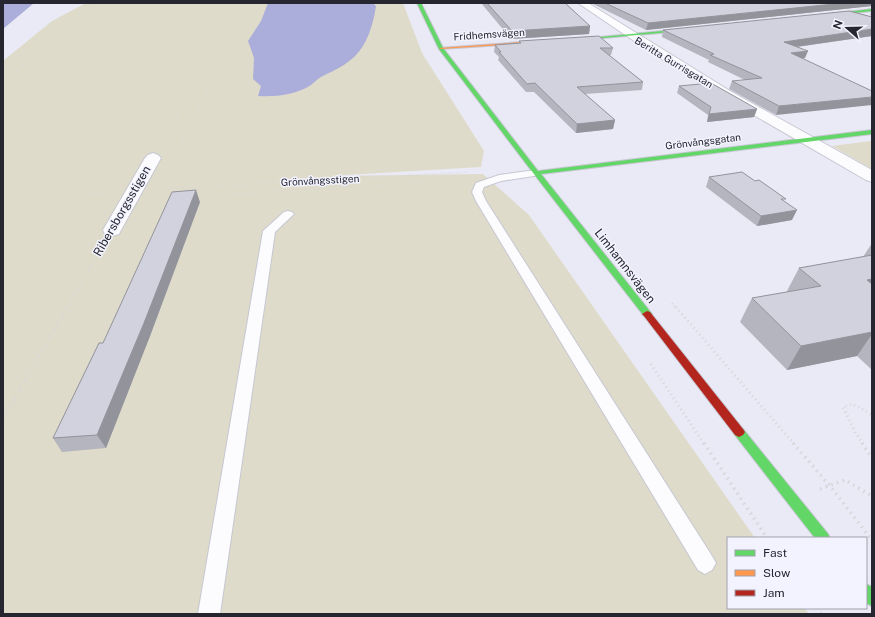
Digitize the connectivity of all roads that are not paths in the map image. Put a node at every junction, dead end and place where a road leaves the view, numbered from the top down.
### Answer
1 (418, 3) edge
2 (582, 3) edge
3 (872, 10) edge
4 (847, 13) junction
5 (816, 16) edge
6 (872, 20) edge
7 (701, 28) edge
8 (632, 36) junction
9 (441, 48) junction
10 (869, 134) edge
11 (804, 140) junction
12 (153, 158) road end
13 (536, 173) junction
14 (872, 177) edge
15 (288, 214) dead end
16 (112, 230) road end
17 (822, 537) edge
18 (706, 564) dead end
19 (209, 614) edge

1 - 9 main road, Limhamnsvägen
2 - 8 street, Beritta Gurrisgatan
3 - 4 main road
4 - 5 main road
4 - 6 street
7 - 8 main road, Fridhemsvägen
8 - 9 main road, Fridhemsvägen
8 - 11 street, Beritta Gurrisgatan
9 - 13 main road, Limhamnsvägen
10 - 11 main road, Grönvångsgatan
11 - 13 main road, Grönvångsgatan
11 - 14 street, Beritta Gurrisgatan
12 - 16 street, Ribersborgsstigen
13 - 17 main road, Limhamnsvägen
13 - 18 lane
15 - 19 lane

